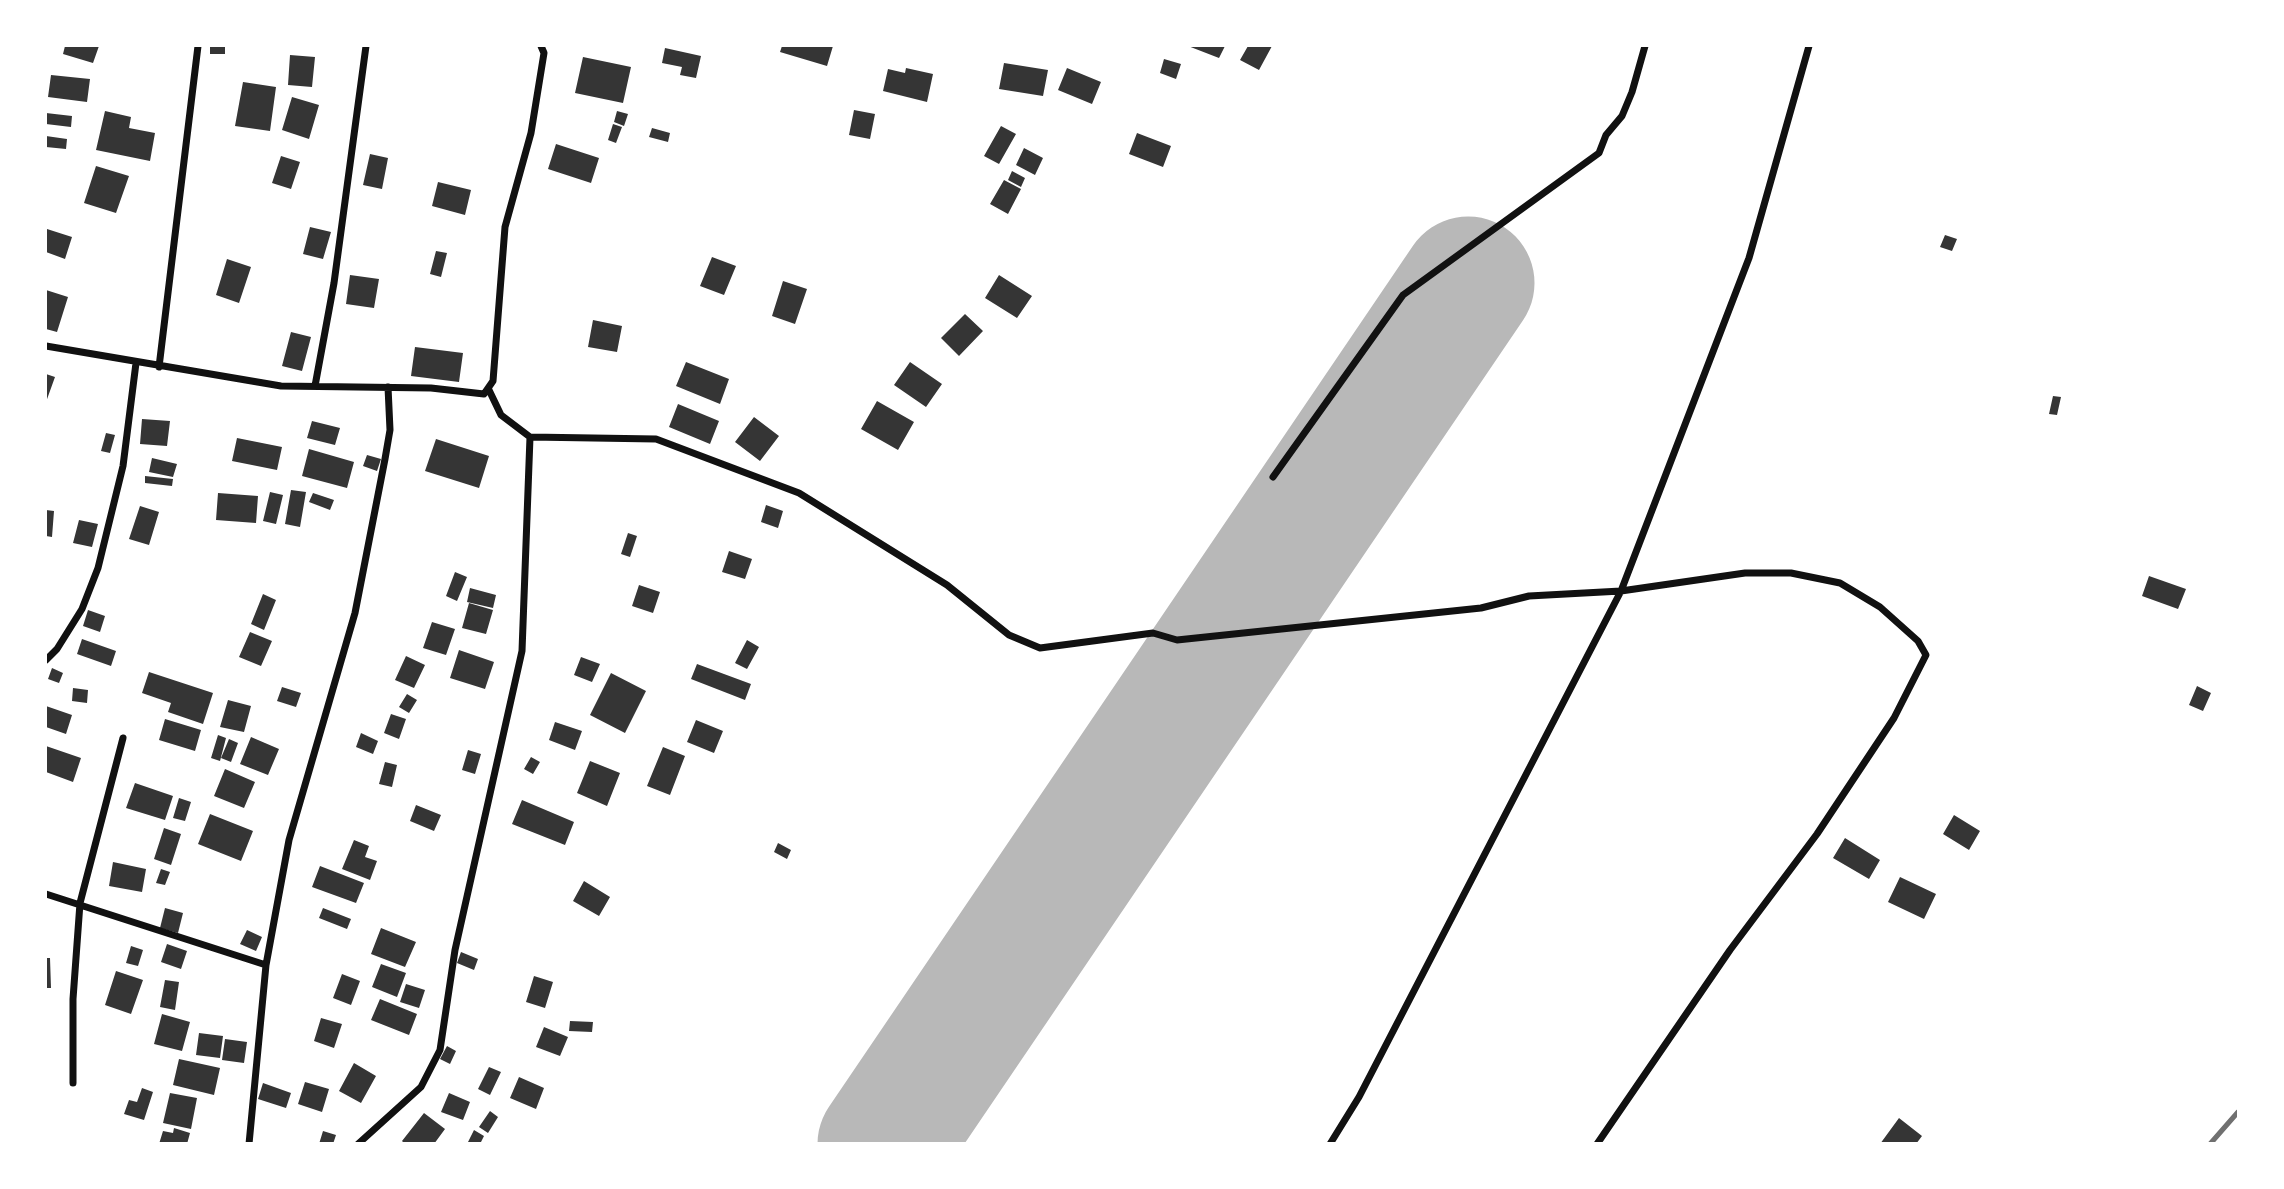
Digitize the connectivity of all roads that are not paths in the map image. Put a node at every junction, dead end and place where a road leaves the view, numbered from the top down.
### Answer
1 (198, 46) edge
2 (366, 46) edge
3 (1645, 46) edge
4 (1810, 46) edge
5 (544, 48) edge
6 (46, 346) edge
7 (136, 363) junction
8 (159, 367) junction
9 (315, 386) junction
10 (388, 387) junction
11 (489, 390) junction
12 (530, 437) junction
13 (1273, 477) dead end
14 (1621, 591) junction
15 (46, 660) edge
16 (123, 738) dead end
17 (46, 894) edge
18 (80, 903) junction
19 (266, 965) junction
20 (73, 1083) dead end
21 (249, 1143) edge
22 (358, 1143) edge
23 (1330, 1143) edge
24 (1597, 1143) edge

1 - 8 street
2 - 9 street
3 - 13 street
4 - 14 street
5 - 11 street
6 - 7 street
7 - 8 street
7 - 15 street
8 - 9 street
9 - 10 street
10 - 11 street
10 - 19 street
11 - 12 street
12 - 14 street
12 - 22 street
14 - 23 street
14 - 24 street
16 - 18 street
17 - 18 street
18 - 19 street
18 - 20 street
19 - 21 street

